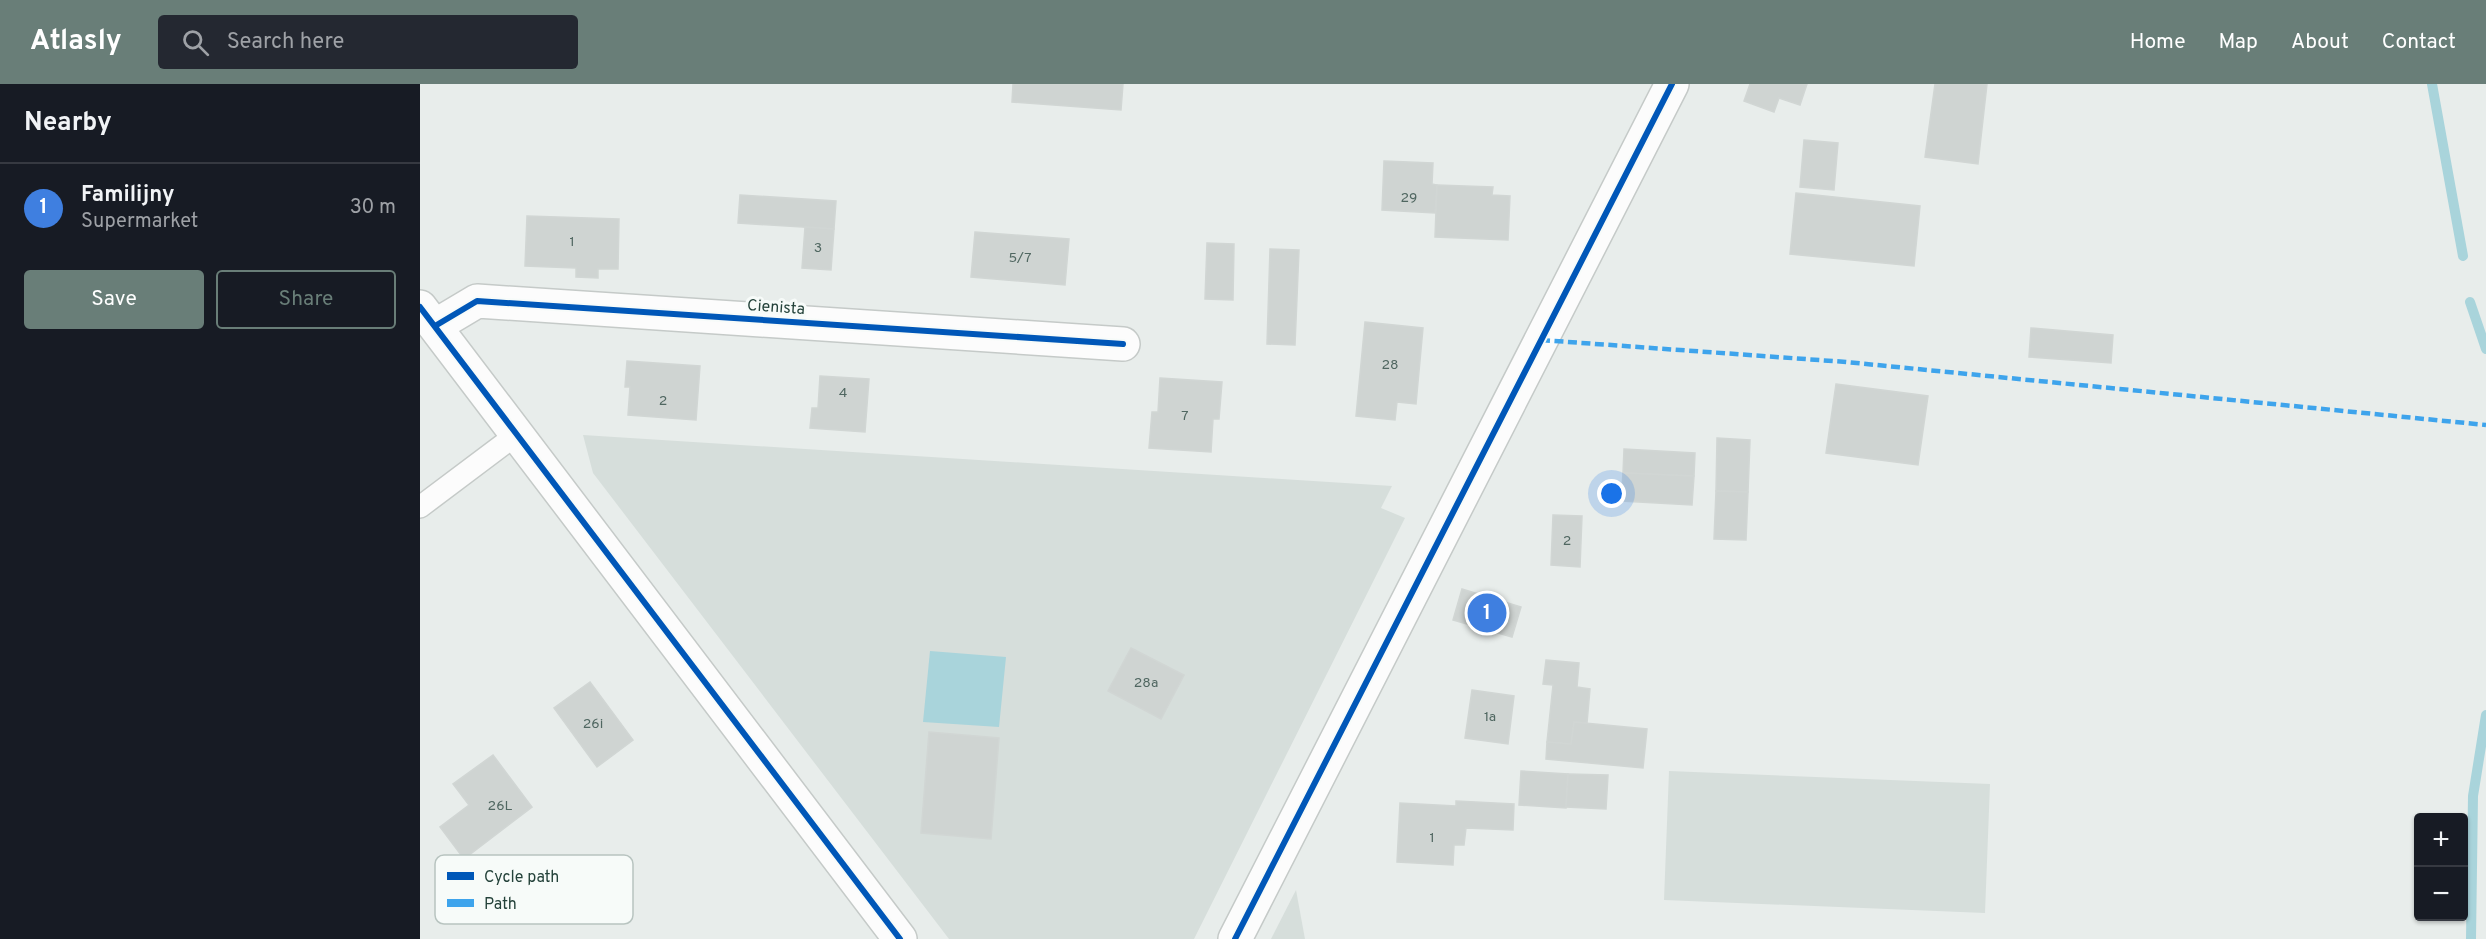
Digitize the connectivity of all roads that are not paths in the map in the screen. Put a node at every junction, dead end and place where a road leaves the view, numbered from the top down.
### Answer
1 (1672, 84) edge
2 (428, 317) edge
3 (1123, 344) dead end
4 (517, 434) junction
5 (420, 507) edge
6 (900, 939) edge
7 (1234, 939) edge

1 - 7 street
2 - 3 street, Cienista
2 - 4 street
4 - 5 lane
4 - 6 street

